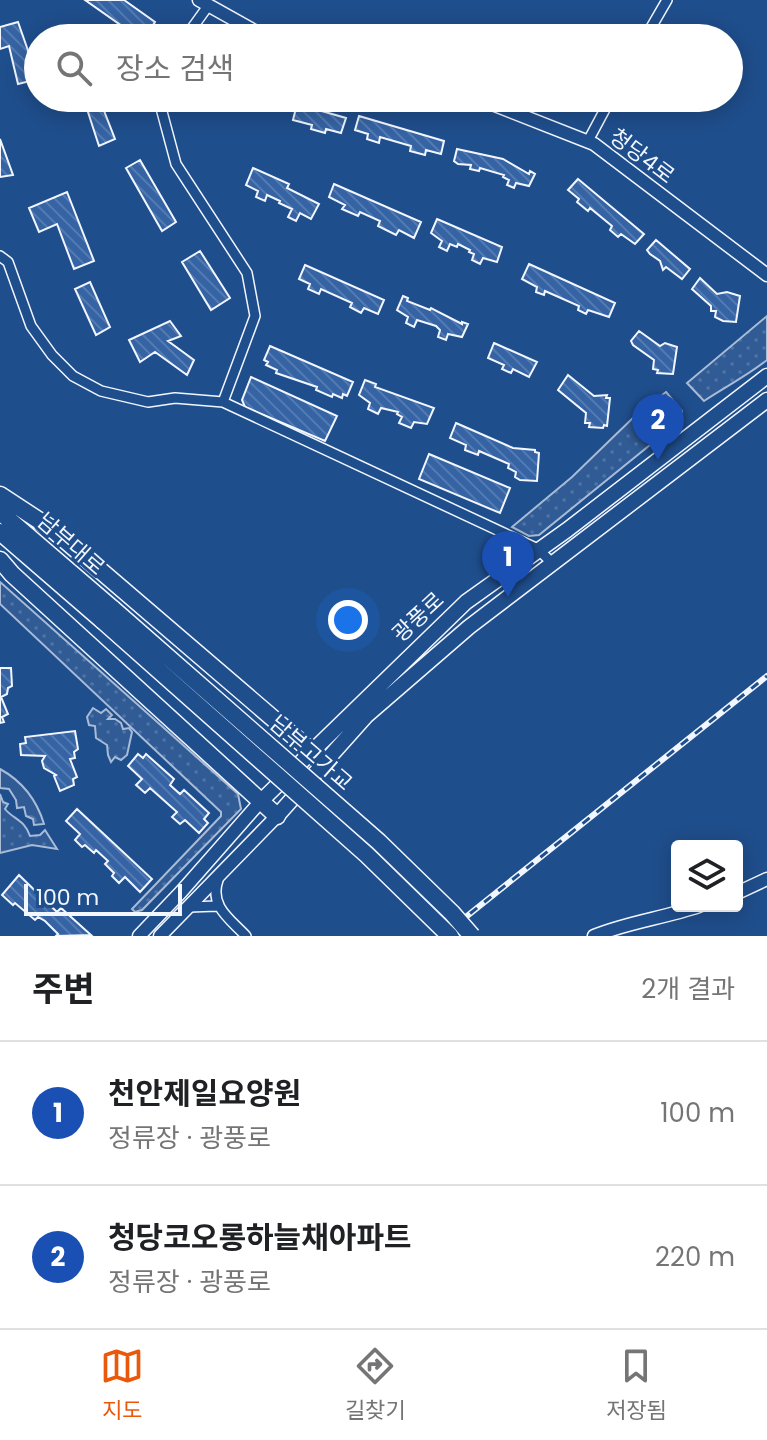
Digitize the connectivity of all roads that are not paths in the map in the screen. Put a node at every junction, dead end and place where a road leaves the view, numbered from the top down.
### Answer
1 (667, 0) edge
2 (206, 2) edge
3 (193, 24) edge
4 (243, 24) edge
5 (653, 24) edge
6 (162, 112) edge
7 (513, 112) edge
8 (604, 112) edge
9 (588, 141) junction
10 (0, 256) edge
11 (767, 275) edge
12 (767, 376) edge
13 (767, 400) edge
14 (223, 402) junction
15 (0, 495) edge
16 (0, 512) edge
17 (0, 532) edge
18 (538, 549) junction
19 (0, 560) edge
20 (552, 563) junction
21 (108, 615) junction
22 (311, 751) junction
23 (325, 763) junction
24 (261, 801) junction
25 (277, 816) junction
26 (221, 872) junction
27 (767, 879) edge
28 (743, 890) edge
29 (217, 906) junction
30 (188, 907) junction
31 (680, 912) edge
32 (139, 936) edge
33 (160, 936) edge
34 (246, 936) edge
35 (450, 936) edge
36 (472, 936) edge
37 (594, 936) edge

1 - 5 street
2 - 3 street
2 - 4 street
6 - 14 street
7 - 9 street, 청당4로
8 - 9 street
9 - 11 street, 청당4로
10 - 14 street
12 - 18 main road, 광풍로
13 - 20 main road, 광풍로
14 - 18 street
15 - 22 highway
16 - 21 highway, 남부대로
17 - 21 highway, 남부대로
18 - 20 street
18 - 22 main road, 광풍로
19 - 24 highway
20 - 23 main road, 광풍로
21 - 35 highway, 남부고가교, bridge
21 - 36 highway, 남부고가교, bridge
22 - 23 highway
22 - 24 main road, 광풍로
23 - 25 main road, 광풍로
24 - 25 highway
24 - 32 street, 광풍로
25 - 26 street, 광풍로
26 - 29 street
26 - 30 street, 광풍로
27 - 28 street
29 - 30 street
29 - 34 street
30 - 33 street, 광풍로
31 - 37 street

